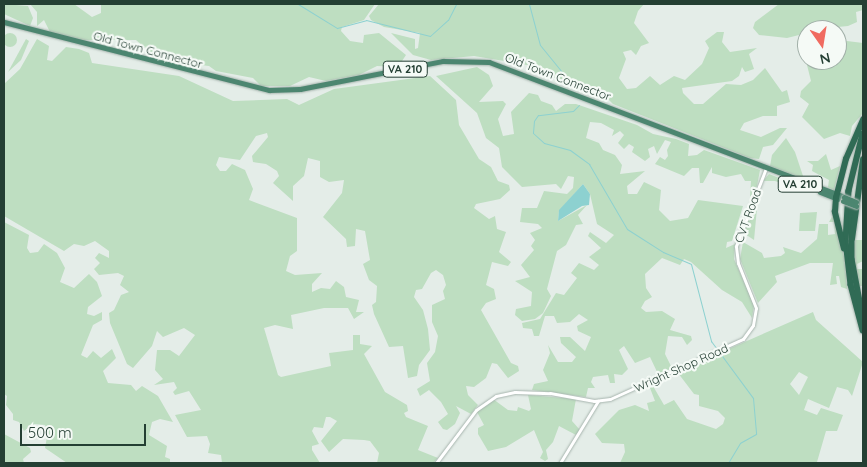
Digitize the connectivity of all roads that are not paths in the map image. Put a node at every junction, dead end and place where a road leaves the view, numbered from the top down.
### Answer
1 (4, 24) edge
2 (863, 120) edge
3 (863, 134) edge
4 (863, 144) edge
5 (863, 160) edge
6 (765, 169) junction
7 (836, 196) junction
8 (858, 205) junction
9 (852, 259) junction
10 (851, 285) junction
11 (863, 317) edge
12 (754, 322) joint
13 (863, 330) edge
14 (598, 401) junction
15 (436, 463) edge
16 (560, 463) edge

1 - 6 highway, Old Town Connector / VA 210
2 - 7 highway
3 - 10 highway
4 - 9 highway
5 - 8 highway
6 - 7 highway, Old Town Connector / VA 210
6 - 12 street, CVT Road
7 - 8 highway, Old Town Connector / VA 210, bridge
7 - 10 highway
8 - 9 highway
9 - 11 highway
10 - 13 highway
12 - 14 street, Wright Shop Road
14 - 15 street
14 - 16 street

